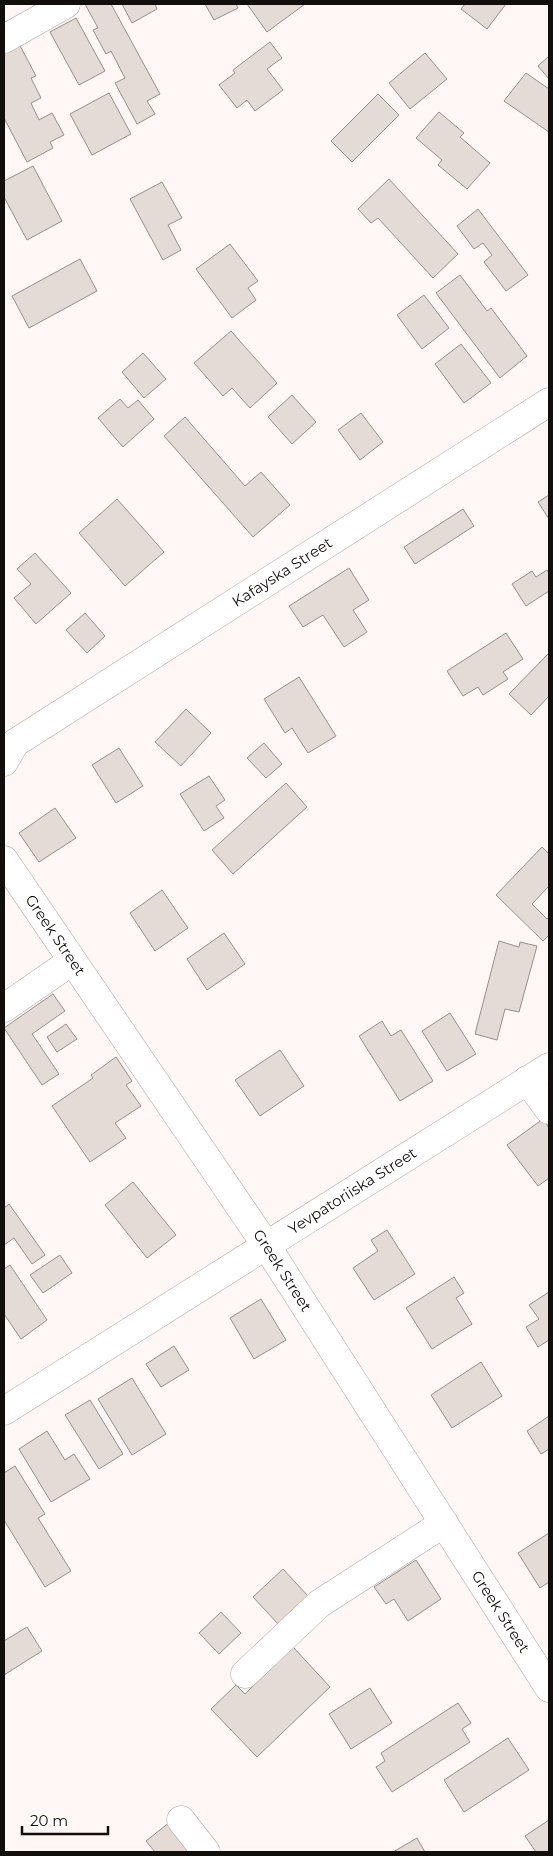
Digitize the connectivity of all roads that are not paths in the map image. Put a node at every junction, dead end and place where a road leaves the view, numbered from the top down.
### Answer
1 (66, 4) edge
2 (4, 40) edge
3 (547, 408) edge
4 (7, 743) edge
5 (4, 860) edge
6 (72, 961) junction
7 (4, 1008) edge
8 (538, 1074) edge
9 (549, 1110) edge
10 (266, 1245) junction
11 (4, 1411) edge
12 (444, 1523) junction
13 (245, 1674) dead end
14 (549, 1688) edge
15 (181, 1820) dead end
16 (206, 1852) edge

1 - 2 street
3 - 4 street, Kafayska Street
5 - 6 street, Greek Street
6 - 7 street
6 - 10 street, Greek Street
8 - 9 street
8 - 10 street, Yevpatoriiska Street
10 - 11 street, Yevpatoriiska Street
10 - 12 street, Greek Street
12 - 13 street
12 - 14 street, Greek Street
15 - 16 street

